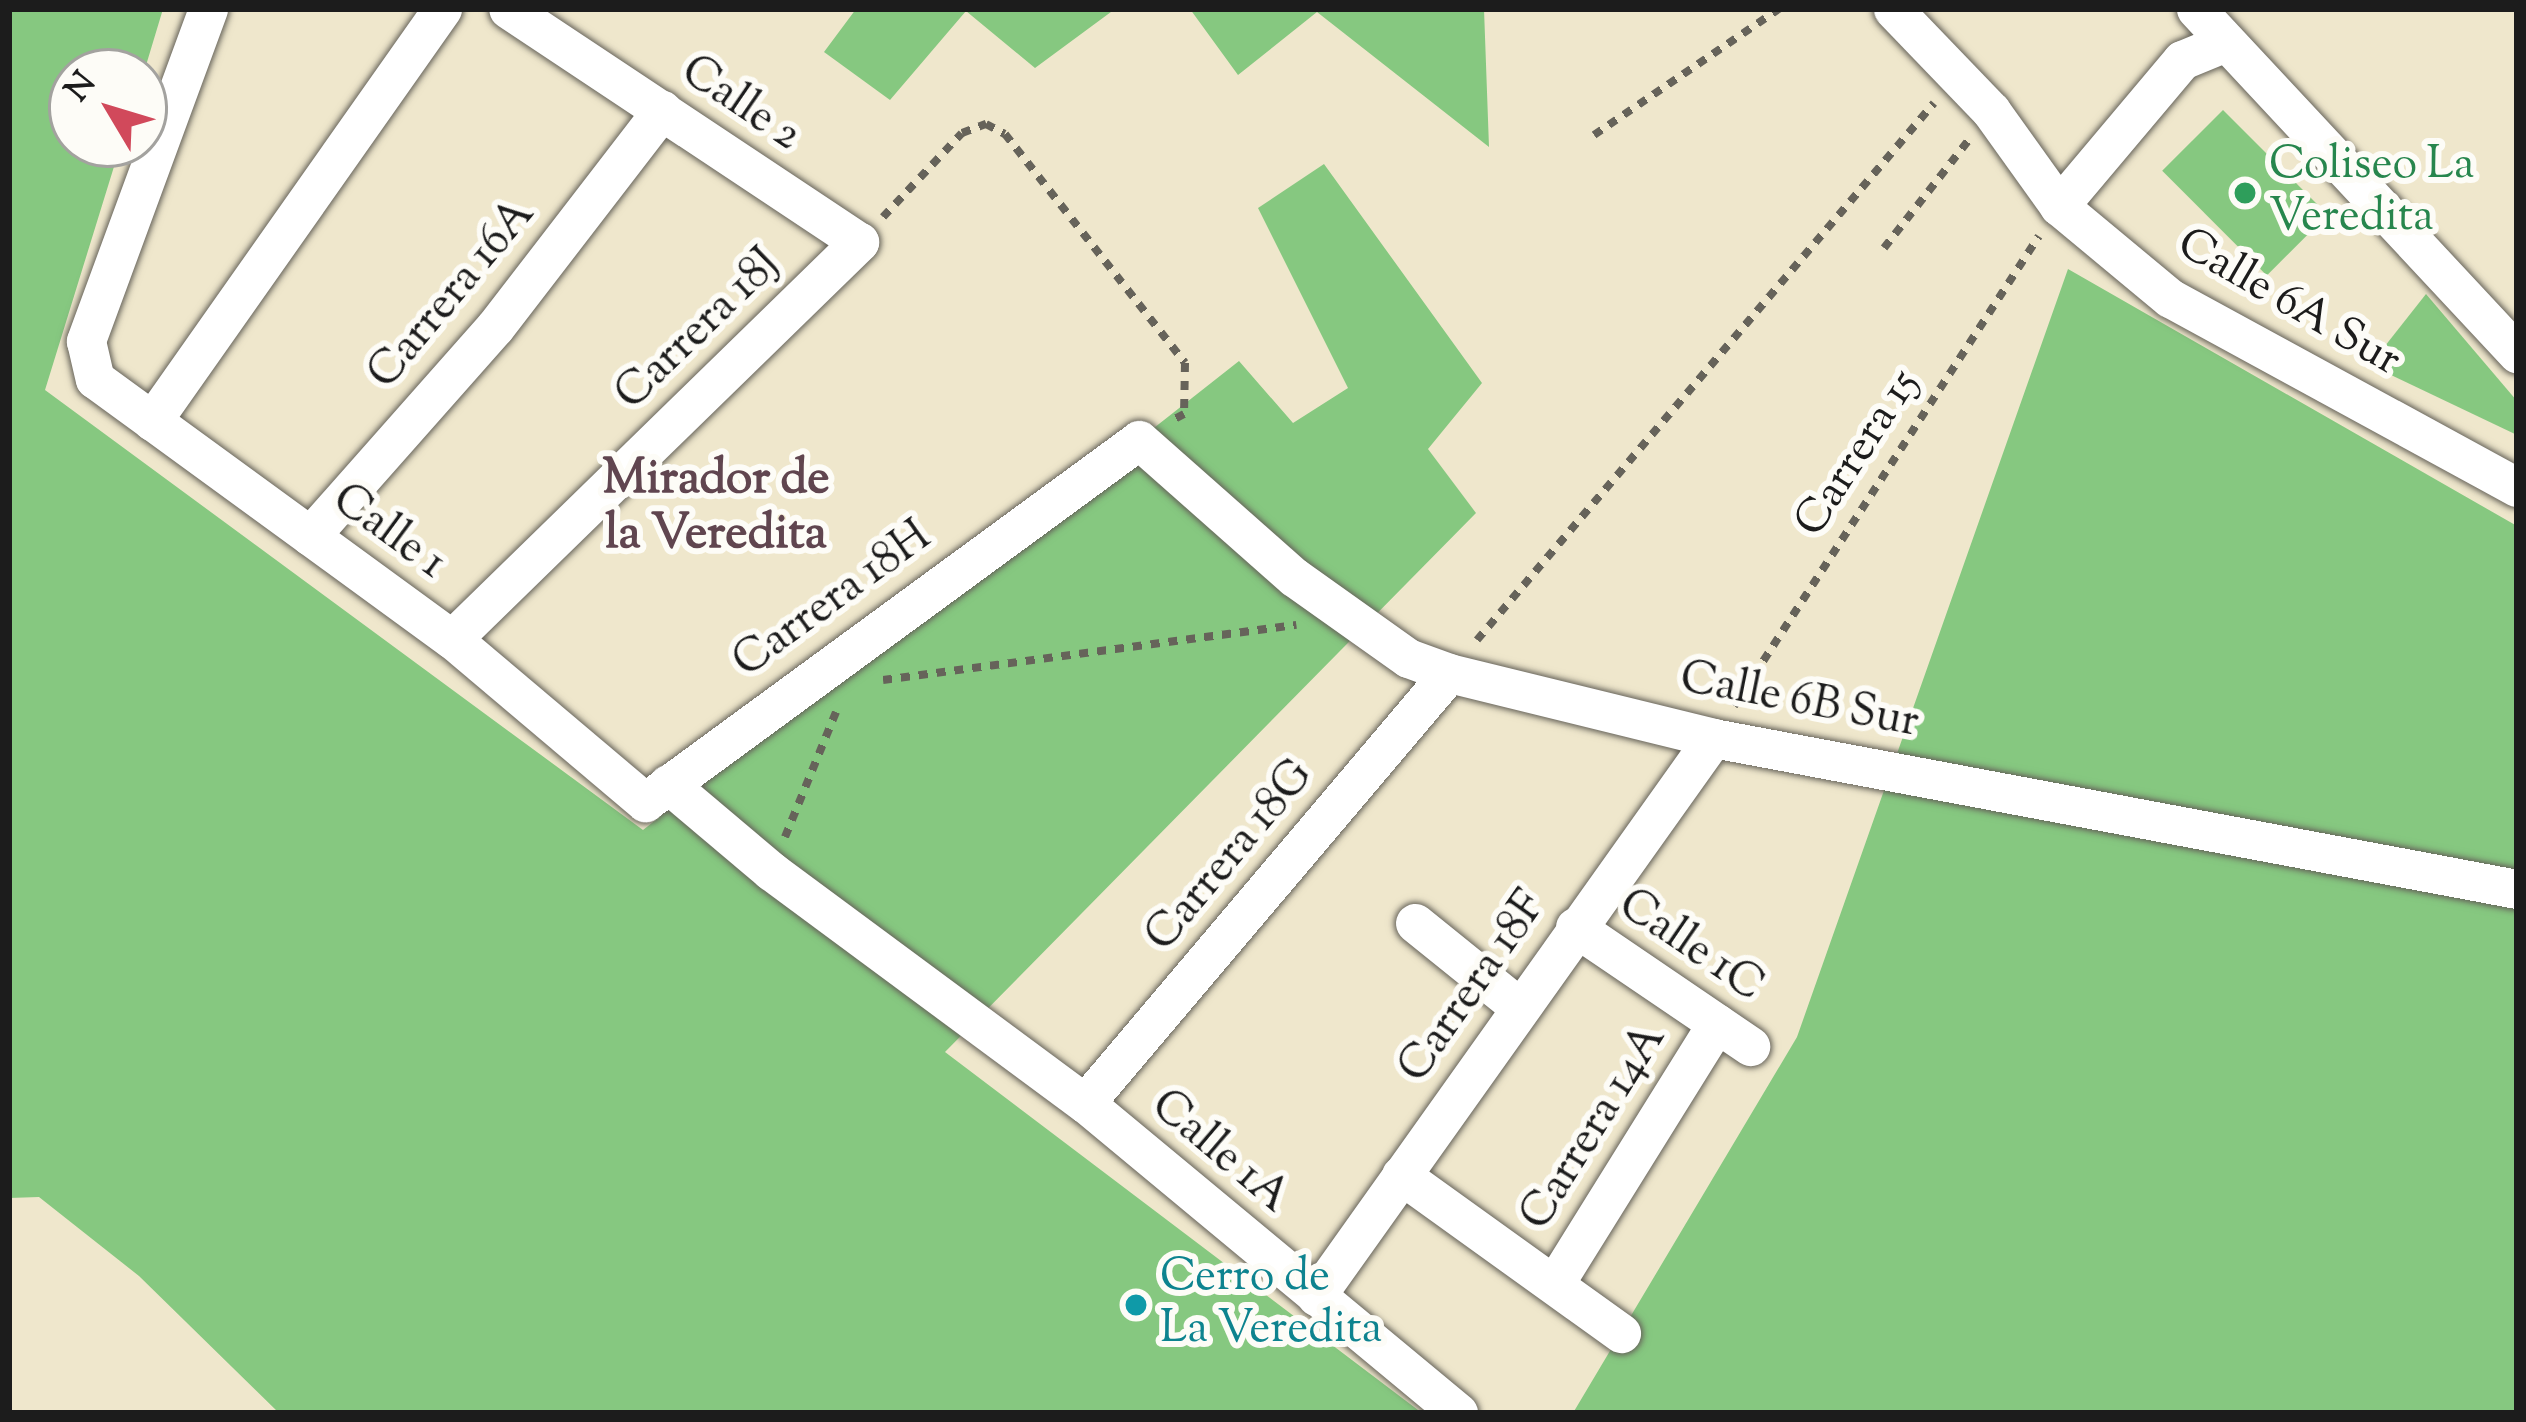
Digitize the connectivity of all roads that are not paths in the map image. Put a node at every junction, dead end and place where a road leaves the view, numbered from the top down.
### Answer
1 (208, 9) edge
2 (442, 9) edge
3 (508, 9) edge
4 (1893, 9) edge
5 (2196, 9) edge
6 (2223, 43) junction
7 (662, 110) junction
8 (2059, 206) junction
9 (859, 242) joint
10 (2509, 326) edge
11 (152, 422) junction
12 (1139, 440) joint
13 (2517, 487) edge
14 (310, 536) junction
15 (452, 639) junction
16 (1448, 673) junction
17 (1714, 738) junction
18 (657, 793) junction
19 (770, 871) joint
20 (2517, 889) edge
21 (1415, 923) dead end
22 (1575, 927) junction
23 (1518, 1006) junction
24 (1717, 1023) junction
25 (1750, 1046) dead end
26 (1085, 1103) junction
27 (1401, 1175) junction
28 (1555, 1283) junction
29 (1316, 1296) junction
30 (1621, 1333) dead end
31 (1458, 1413) edge

1 - 11 street, Calle 1
2 - 11 street
3 - 7 street, Calle 2
4 - 8 street, Calle 6A Sur
5 - 6 street
6 - 8 street
6 - 10 street
7 - 9 street, Calle 2
7 - 14 street, Carrera 16A
8 - 13 street, Calle 6A Sur
9 - 15 street, Carrera 18J
11 - 14 street, Calle 1
12 - 16 street, Calle 6B Sur
12 - 18 street, Carrera 18H
14 - 15 street, Calle 1
15 - 18 street, Calle 1
16 - 17 street, Calle 6B Sur
16 - 26 street, Carrera 18G
17 - 20 street, Calle 6B Sur
17 - 22 street, Carrera 18F
18 - 19 street, Calle 1
19 - 26 street, Calle 1A
21 - 23 street
22 - 23 street, Carrera 18F
22 - 24 street, Calle 1C
23 - 27 street, Carrera 18F
24 - 25 street, Calle 1C
24 - 28 street, Carrera 14A
26 - 29 street, Calle 1A
27 - 28 street
27 - 29 street, Carrera 18F
28 - 30 street
29 - 31 street, Calle 1A

